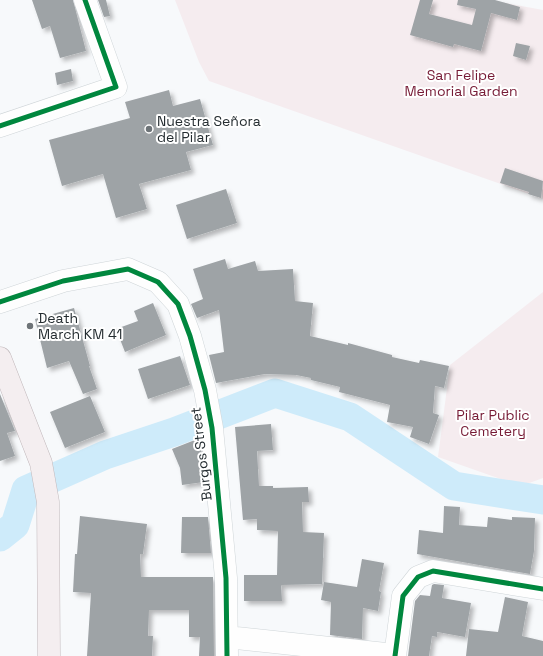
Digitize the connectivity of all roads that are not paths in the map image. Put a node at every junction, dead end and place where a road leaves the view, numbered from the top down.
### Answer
1 (85, 0) edge
2 (0, 126) edge
3 (0, 302) edge
4 (0, 358) edge
5 (543, 589) edge
6 (227, 647) edge
7 (395, 655) edge
8 (49, 656) edge

1 - 2 street
3 - 6 street, Burgos Street
4 - 8 main road
5 - 7 street
6 - 7 street

